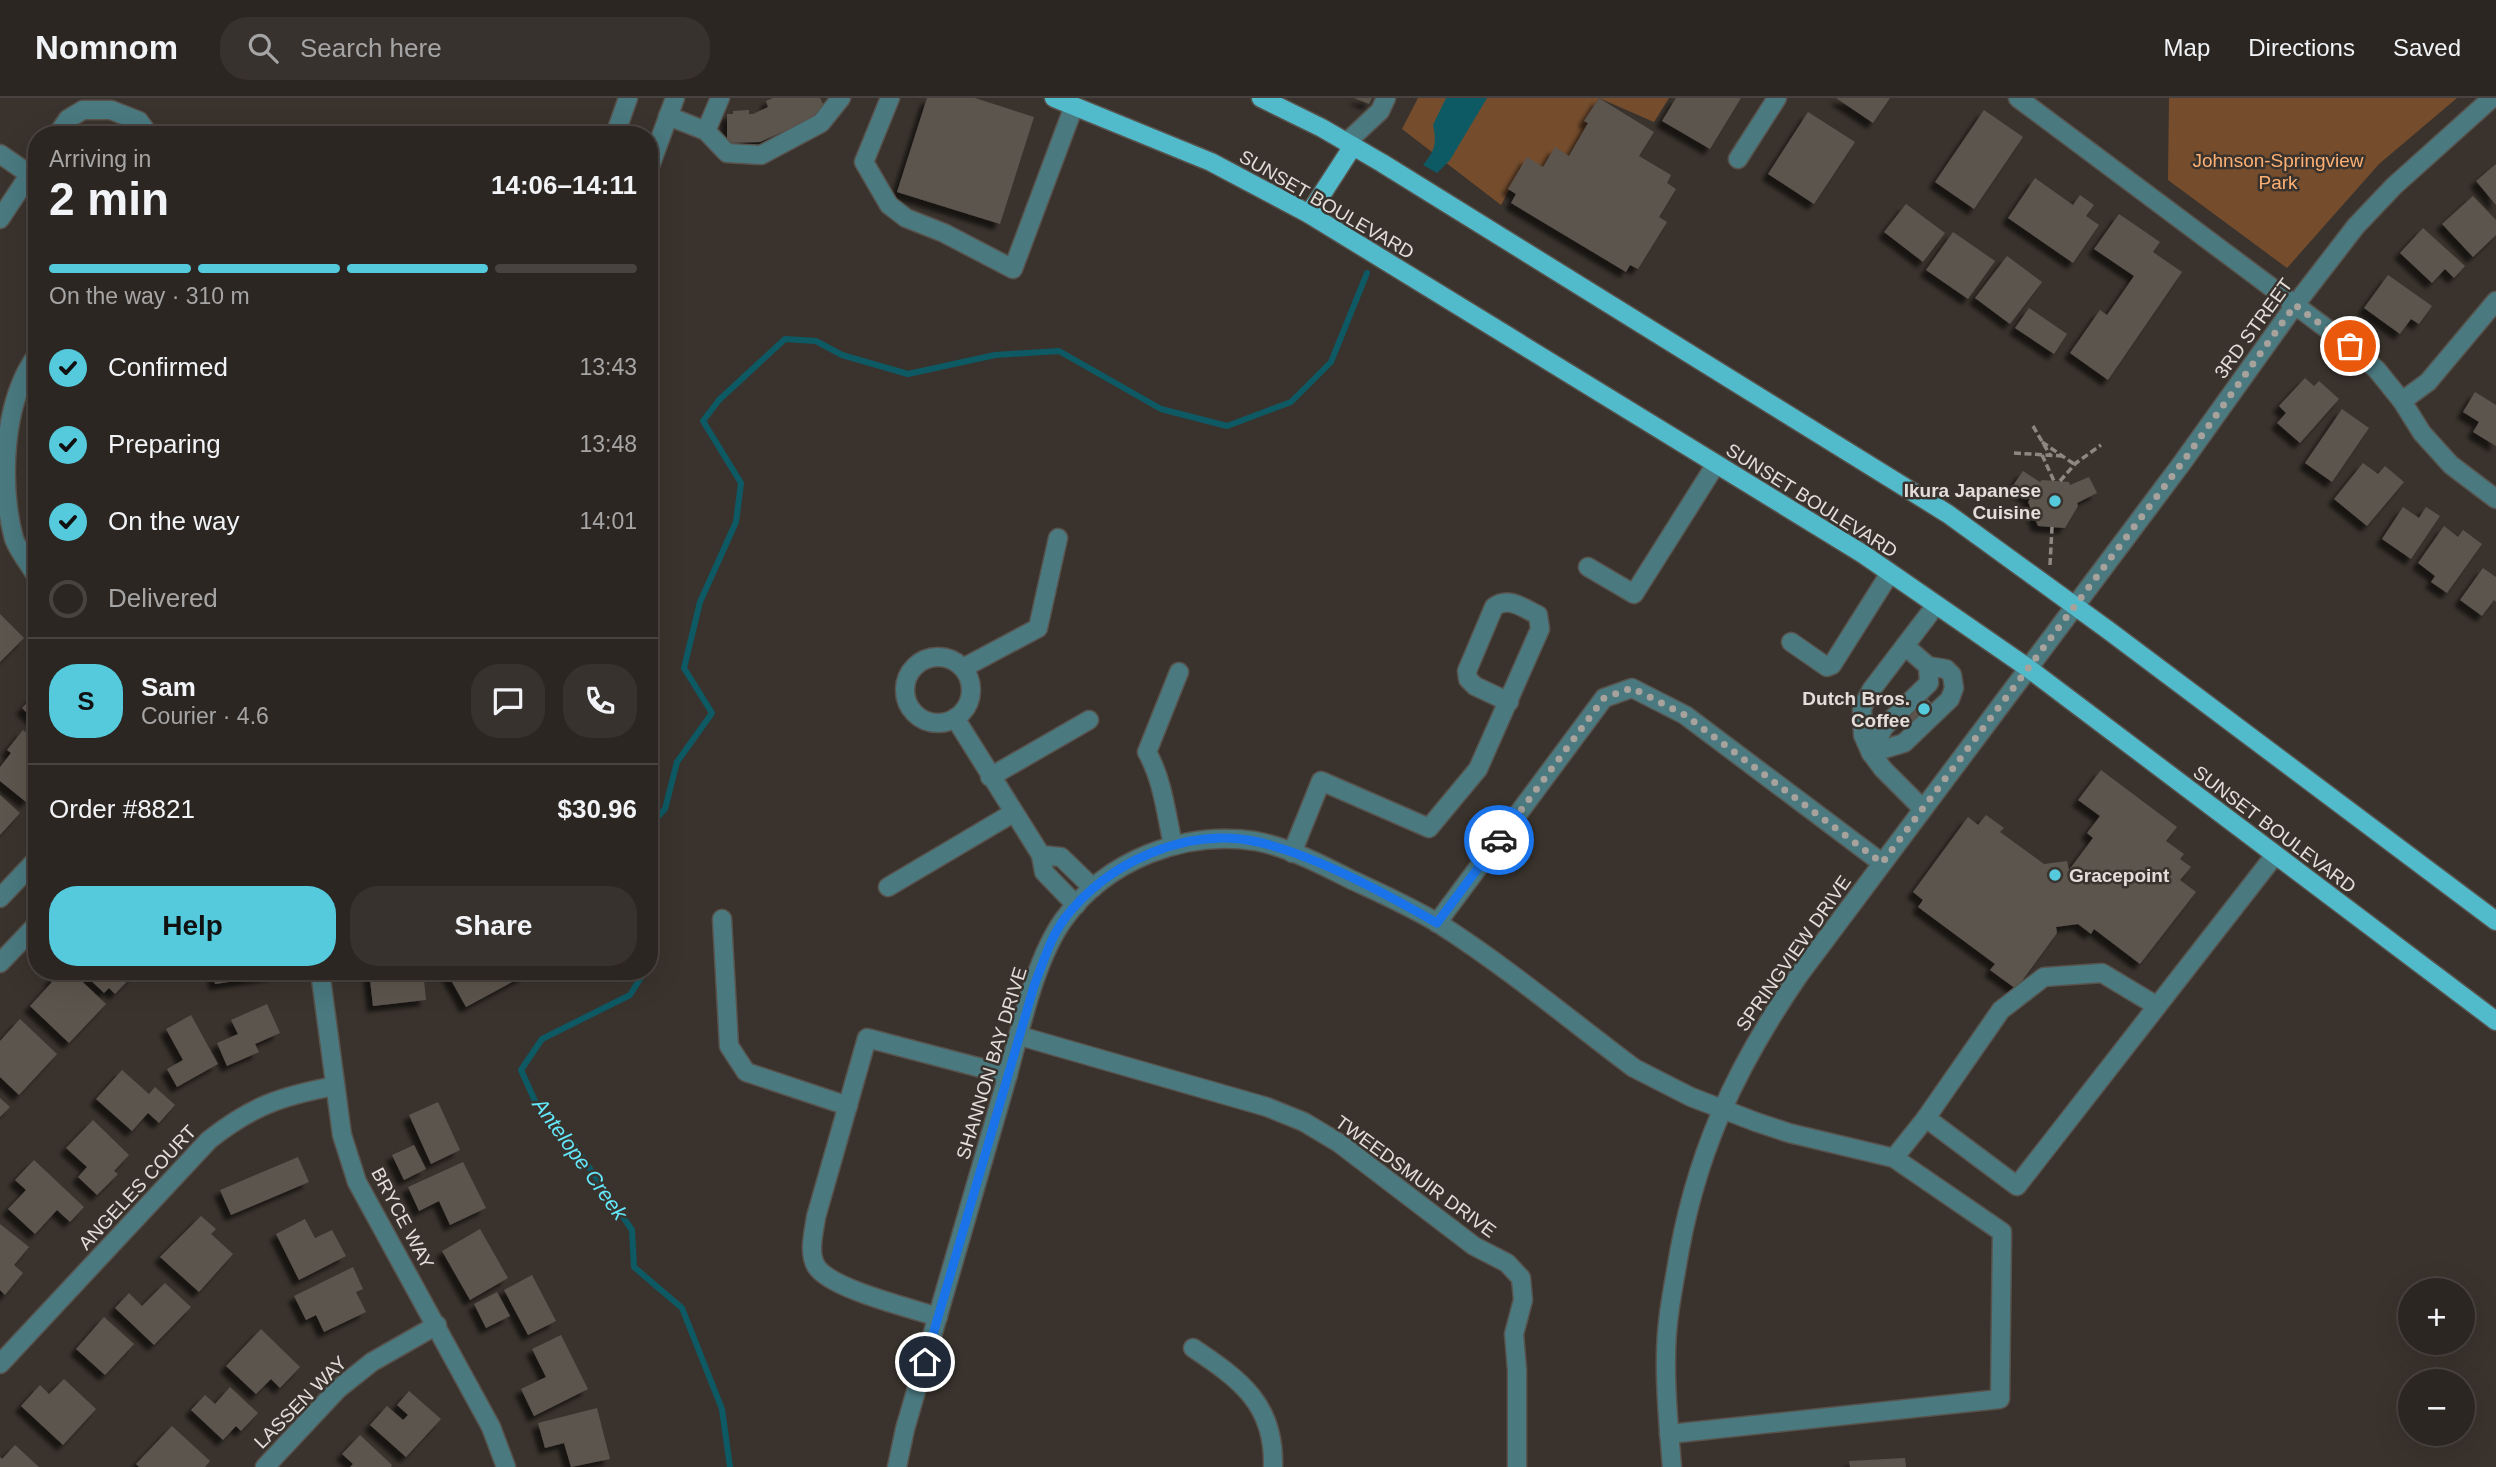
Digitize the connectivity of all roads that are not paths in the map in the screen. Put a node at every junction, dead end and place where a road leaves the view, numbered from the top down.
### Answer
1 (628, 98) edge
2 (674, 98) edge
3 (720, 98) edge
4 (841, 98) edge
5 (890, 98) edge
6 (1054, 98) edge
7 (1261, 98) edge
8 (1386, 98) edge
9 (1777, 98) edge
10 (2018, 98) edge
11 (2491, 98) edge
12 (1074, 106) junction
13 (668, 116) junction
14 (63, 126) edge
15 (143, 126) edge
16 (618, 126) edge
17 (706, 131) junction
18 (658, 144) edge
19 (1350, 144) junction
20 (0, 154) edge
21 (1738, 159) dead end
22 (28, 166) edge
23 (28, 176) edge
24 (1309, 214) junction
25 (0, 219) edge
26 (2496, 301) edge
27 (2295, 305) junction
28 (28, 368) edge
29 (2402, 401) junction
30 (1716, 464) junction
31 (2496, 499) edge
32 (1058, 538) dead end
33 (7, 542) edge
34 (28, 566) edge
35 (1588, 567) dead end
36 (1890, 573) junction
37 (1936, 605) junction
38 (2075, 606) junction
39 (1791, 642) dead end
40 (1905, 646) junction
41 (1928, 666) junction
42 (963, 668) junction
43 (2028, 668) junction
44 (1180, 672) dead end
45 (1509, 702) junction
46 (955, 718) junction
47 (1089, 720) dead end
48 (1871, 753) junction
49 (990, 777) junction
50 (1923, 809) junction
51 (1013, 813) junction
52 (1173, 845) junction
53 (1292, 853) junction
54 (1041, 855) junction
55 (2274, 855) junction
56 (1882, 863) junction
57 (28, 868) edge
58 (888, 887) dead end
59 (1093, 888) junction
60 (0, 898) edge
61 (1076, 905) junction
62 (722, 919) dead end
63 (2496, 921) edge
64 (1437, 923) junction
65 (28, 933) edge
66 (0, 963) edge
67 (321, 980) edge
68 (2157, 1006) junction
69 (2496, 1021) edge
70 (1020, 1036) junction
71 (1008, 1075) junction
72 (335, 1086) junction
73 (848, 1105) junction
74 (1721, 1109) junction
75 (1926, 1118) junction
76 (1895, 1158) junction
77 (938, 1317) junction
78 (437, 1325) junction
79 (1194, 1348) dead end
80 (0, 1364) edge
81 (1669, 1434) junction
82 (265, 1467) edge
83 (506, 1467) edge
84 (897, 1467) edge
85 (1273, 1467) edge
86 (1517, 1467) edge
87 (1672, 1467) edge

1 - 16 street
2 - 13 street
3 - 17 street
4 - 17 street
5 - 12 street
6 - 12 main road, SUNSET BOULEVARD
7 - 19 main road
8 - 19 street
9 - 21 street
10 - 27 street
11 - 27 street, 3RD STREET
12 - 24 main road, SUNSET BOULEVARD
13 - 17 street
13 - 18 street
14 - 15 street
19 - 24 main road
19 - 38 main road
20 - 22 street
23 - 25 street
24 - 30 main road, SUNSET BOULEVARD
26 - 29 street
27 - 29 street
27 - 38 street, 3RD STREET
28 - 33 street
29 - 31 street
30 - 35 street
30 - 36 main road, SUNSET BOULEVARD
32 - 42 street
33 - 34 street
36 - 37 main road, SUNSET BOULEVARD
36 - 39 street
37 - 40 street
37 - 43 main road, SUNSET BOULEVARD
38 - 43 street, 3RD STREET
38 - 63 main road
40 - 41 street
40 - 48 street
41 - 48 street
41 - 48 street
42 - 46 street
42 - 46 street
43 - 50 street, SPRINGVIEW DRIVE
43 - 55 main road, SUNSET BOULEVARD
44 - 52 street
45 - 45 street
45 - 53 street
46 - 49 street
47 - 49 street
48 - 50 street
49 - 51 street
50 - 56 street, SPRINGVIEW DRIVE
51 - 54 street
51 - 58 street
52 - 53 street, SHANNON BAY DRIVE
52 - 59 street, SHANNON BAY DRIVE
53 - 64 street, SHANNON BAY DRIVE
54 - 59 street
54 - 61 street
55 - 68 street
55 - 69 main road, SUNSET BOULEVARD
56 - 64 street
56 - 74 street, SPRINGVIEW DRIVE
57 - 60 street
59 - 61 street, SHANNON BAY DRIVE
61 - 70 street, SHANNON BAY DRIVE
62 - 73 street
64 - 74 street, SHANNON BAY DRIVE
65 - 66 street
67 - 72 street, BRYCE WAY
68 - 75 street
68 - 75 street
70 - 71 street, SHANNON BAY DRIVE
70 - 86 street, TWEEDSMUIR DRIVE
71 - 73 street
71 - 77 street, SHANNON BAY DRIVE
72 - 78 street, BRYCE WAY
72 - 80 street, ANGELES COURT
73 - 77 street
74 - 76 street, SHANNON BAY DRIVE
74 - 81 street, SPRINGVIEW DRIVE
75 - 76 street
76 - 81 street
77 - 84 street, SHANNON BAY DRIVE
78 - 82 street, LASSEN WAY
78 - 83 street, BRYCE WAY
79 - 85 street
81 - 87 street, SPRINGVIEW DRIVE

